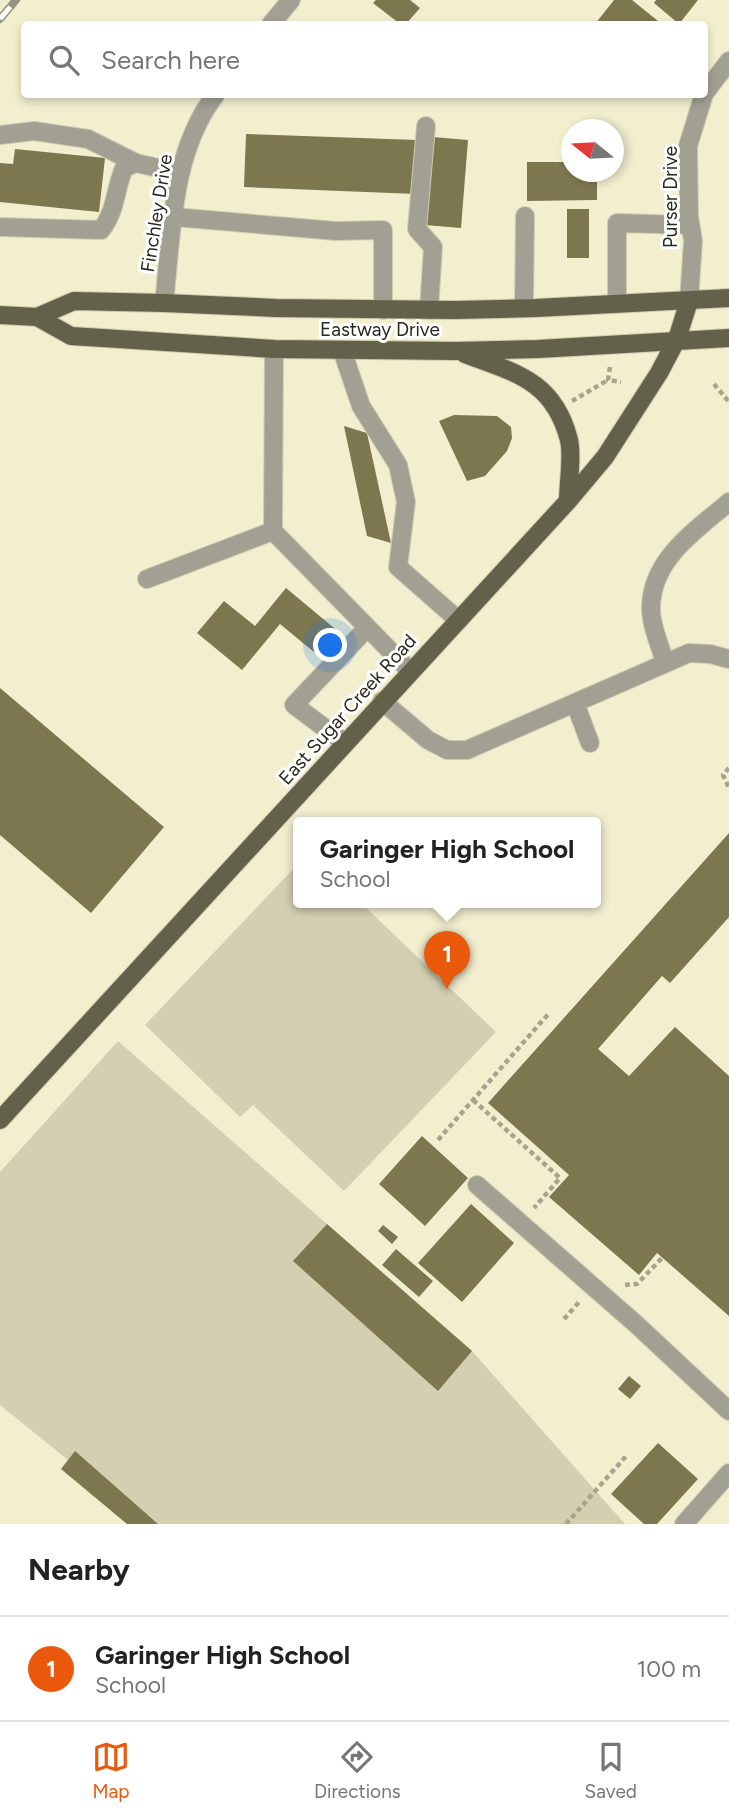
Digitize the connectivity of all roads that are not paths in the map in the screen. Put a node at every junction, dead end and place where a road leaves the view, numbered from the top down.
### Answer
1 (291, 0) edge
2 (274, 21) edge
3 (729, 61) edge
4 (708, 89) edge
5 (213, 98) edge
6 (702, 98) edge
7 (426, 126) dead end
8 (0, 135) edge
9 (136, 163) junction
10 (180, 173) junction
11 (525, 216) dead end
12 (174, 217) junction
13 (691, 225) junction
14 (0, 227) edge
15 (729, 298) edge
16 (689, 301) junction
17 (164, 303) junction
18 (617, 303) junction
19 (524, 309) junction
20 (383, 310) junction
21 (429, 310) junction
22 (0, 315) edge
23 (37, 317) junction
24 (729, 338) edge
25 (677, 339) junction
26 (274, 349) junction
27 (342, 350) junction
28 (456, 351) junction
29 (568, 501) junction
30 (729, 502) edge
31 (273, 531) junction
32 (147, 579) dead end
33 (457, 619) junction
34 (367, 628) junction
35 (729, 659) edge
36 (665, 663) junction
37 (410, 671) junction
38 (382, 702) junction
39 (575, 703) junction
40 (345, 743) junction
41 (590, 743) dead end
42 (0, 1120) edge
43 (477, 1185) dead end
44 (729, 1411) edge
45 (729, 1473) edge
46 (684, 1524) edge

1 - 2 street
3 - 4 street, Purser Drive
5 - 10 street, Finchley Drive
6 - 13 street, Purser Drive
7 - 21 street
8 - 9 street
9 - 10 street
9 - 14 street
10 - 12 street, Finchley Drive
11 - 19 street
12 - 17 street, Finchley Drive
12 - 20 street
13 - 16 street, Purser Drive
13 - 18 street
15 - 16 main road, Eastway Drive
16 - 18 main road, Eastway Drive
16 - 25 main road, East Sugar Creek Road
17 - 20 main road, Eastway Drive
17 - 23 main road, Eastway Drive
18 - 19 main road, Eastway Drive
19 - 21 main road, Eastway Drive
20 - 21 main road, Eastway Drive
22 - 23 main road, Eastway Drive
23 - 26 main road, Eastway Drive
24 - 25 main road, Eastway Drive
25 - 28 main road, Eastway Drive
25 - 29 main road, East Sugar Creek Road
26 - 27 main road, Eastway Drive
26 - 31 street
27 - 28 main road, Eastway Drive
27 - 33 street
28 - 29 main road
29 - 33 main road, East Sugar Creek Road
30 - 36 street
31 - 32 street
31 - 34 street
33 - 37 main road, East Sugar Creek Road
34 - 37 street
34 - 40 street
35 - 36 street
36 - 39 street
37 - 38 main road, East Sugar Creek Road
38 - 39 street
38 - 40 main road, East Sugar Creek Road
39 - 41 street
40 - 42 main road, East Sugar Creek Road
43 - 44 street
45 - 46 street

